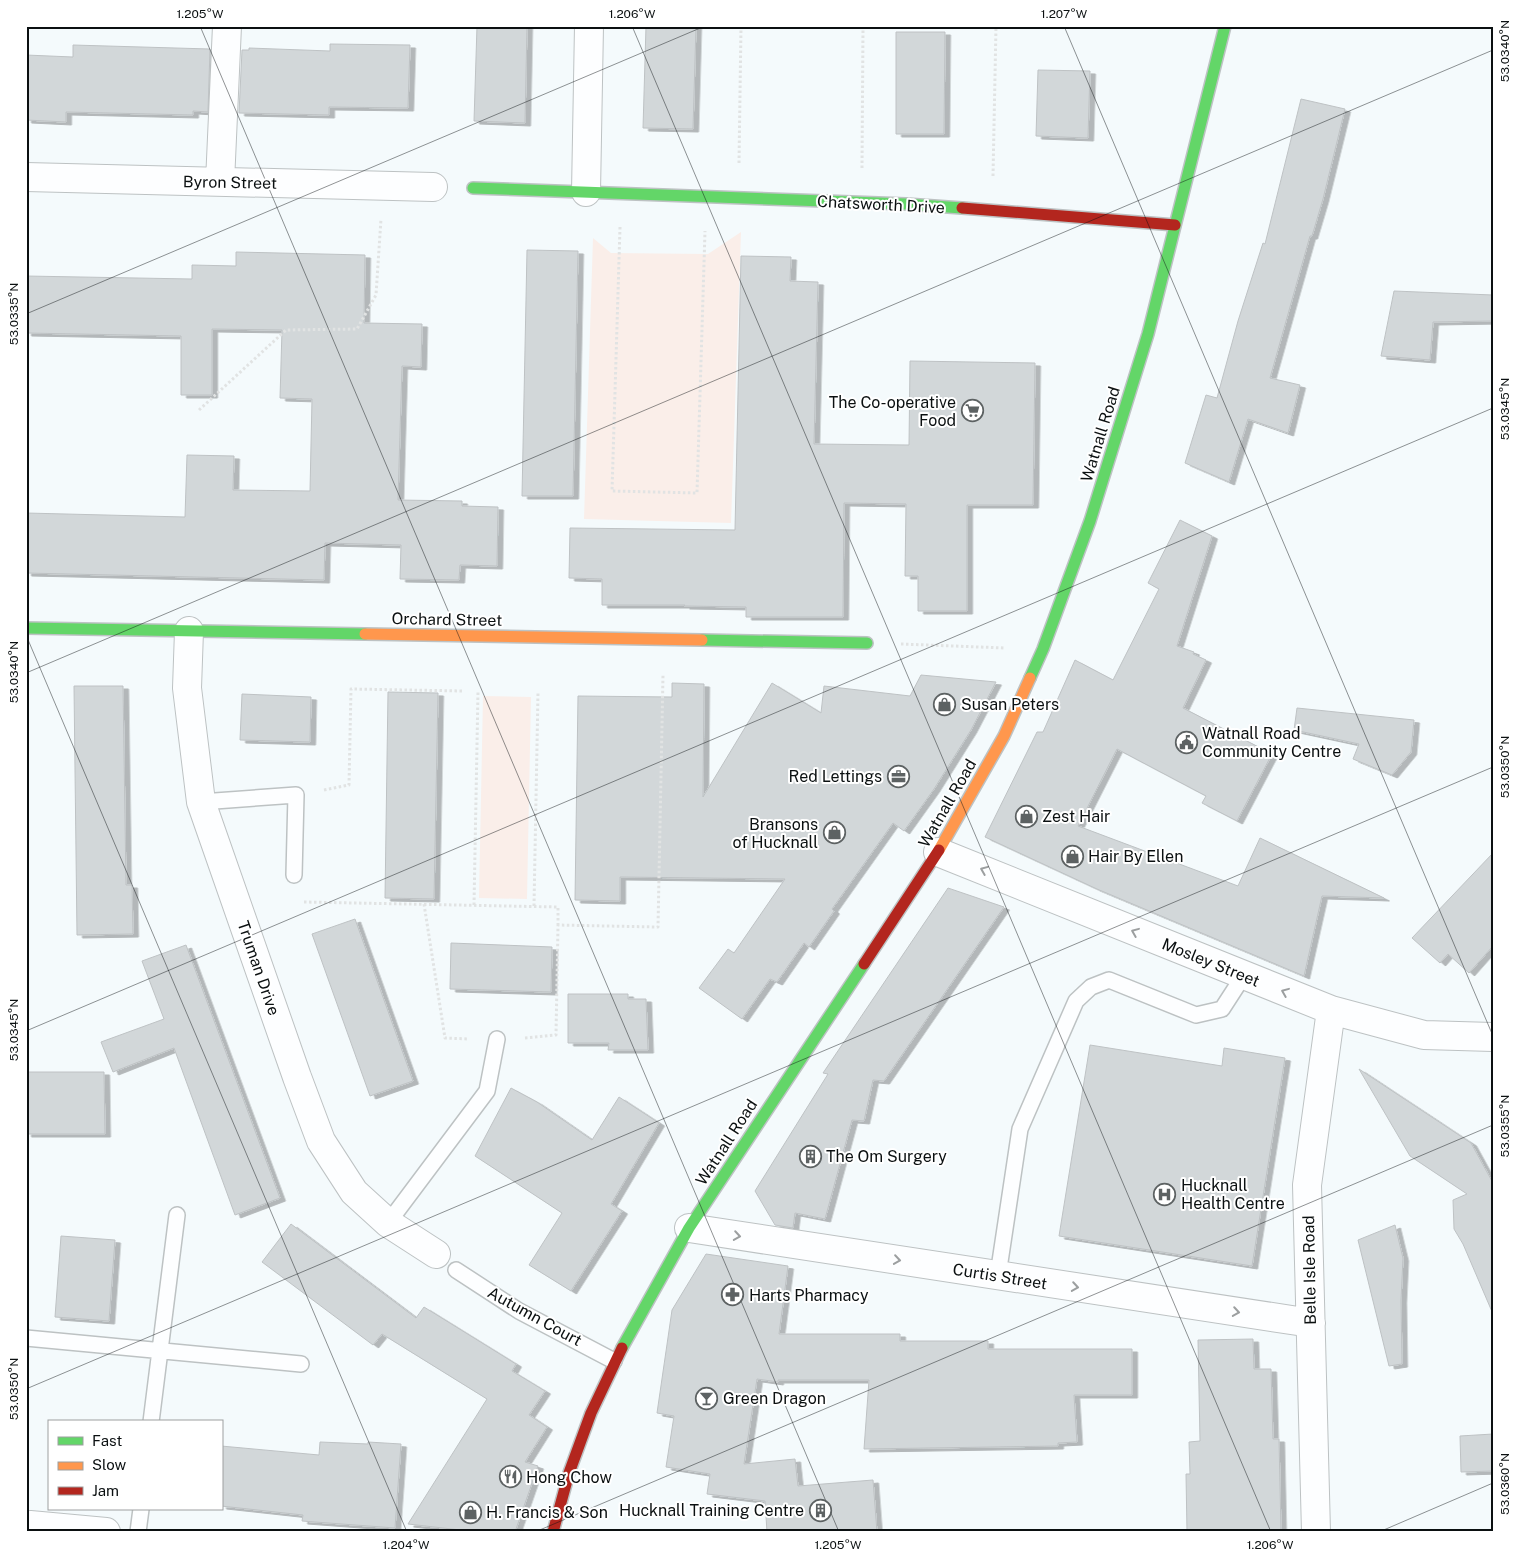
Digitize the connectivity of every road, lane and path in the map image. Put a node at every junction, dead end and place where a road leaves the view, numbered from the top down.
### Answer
1 (227, 26) edge
2 (589, 26) edge
3 (741, 26) edge
4 (862, 26) edge
5 (996, 26) edge
6 (1224, 26) edge
7 (26, 177) edge
8 (220, 182) junction
9 (382, 186) junction
10 (433, 187) dead end
11 (473, 188) dead end
12 (586, 192) junction
13 (621, 194) junction
14 (706, 196) junction
15 (739, 198) junction
16 (861, 202) junction
17 (993, 211) junction
18 (1175, 225) junction
19 (199, 410) dead end
20 (26, 628) edge
21 (189, 631) junction
22 (664, 639) junction
23 (867, 643) joint
24 (1043, 650) junction
25 (463, 691) dead end
26 (478, 692) dead end
27 (538, 692) dead end
28 (296, 795) junction
29 (201, 802) junction
30 (938, 852) junction
31 (294, 875) dead end
32 (303, 902) dead end
33 (424, 904) junction
34 (474, 905) junction
35 (534, 906) junction
36 (558, 925) junction
37 (1244, 975) junction
38 (1330, 1010) junction
39 (1493, 1038) edge
40 (497, 1040) junction
41 (177, 1215) dead end
42 (388, 1223) junction
43 (689, 1228) junction
44 (446, 1262) joint
45 (998, 1275) junction
46 (1311, 1323) junction
47 (26, 1338) edge
48 (160, 1351) junction
49 (614, 1361) junction
50 (301, 1364) dead end
51 (152, 1420) edge
52 (141, 1510) edge
53 (29, 1527) edge
54 (106, 1532) edge
55 (138, 1532) edge
56 (553, 1532) edge
57 (1316, 1532) edge

1 - 8 street
2 - 12 street
3 - 15 path
4 - 16 path
5 - 17 path
6 - 18 main road, Watnall Road
7 - 8 street, Byron Street
8 - 9 street, Byron Street
9 - 10 street, Byron Street
9 - 19 path
11 - 12 main road, Chatsworth Drive
12 - 13 main road, Chatsworth Drive
13 - 14 main road, Chatsworth Drive
13 - 14 path
14 - 15 main road, Chatsworth Drive
15 - 16 main road, Chatsworth Drive
16 - 17 main road, Chatsworth Drive
17 - 18 main road, Chatsworth Drive
18 - 24 main road, Watnall Road
20 - 21 main road, Orchard Street
21 - 22 main road, Orchard Street
21 - 29 street, Truman Drive
22 - 23 main road, Orchard Street
22 - 36 path
23 - 24 path
24 - 30 main road, Watnall Road
25 - 28 path
26 - 34 path
27 - 35 path
28 - 29 lane
28 - 31 lane
29 - 42 street, Truman Drive
37 -> 30 street, Mosley Street
30 - 43 main road, Watnall Road
32 - 33 path
33 - 34 path
33 - 40 path
34 - 35 path
35 - 36 path
36 - 40 path
38 -> 37 street, Mosley Street
37 - 45 lane
38 - 39 street, Mosley Street
38 - 46 street, Belle Isle Road
40 - 42 lane
41 - 48 lane
42 - 44 street, Truman Drive
43 -> 45 street, Curtis Street
43 - 49 main road, Watnall Road
44 - 49 lane, Autumn Court
45 -> 46 street, Curtis Street
46 - 57 street, Belle Isle Road
47 - 48 lane
48 - 50 lane
48 - 51 lane
49 - 56 main road, Watnall Road
52 - 55 lane
53 - 54 street

